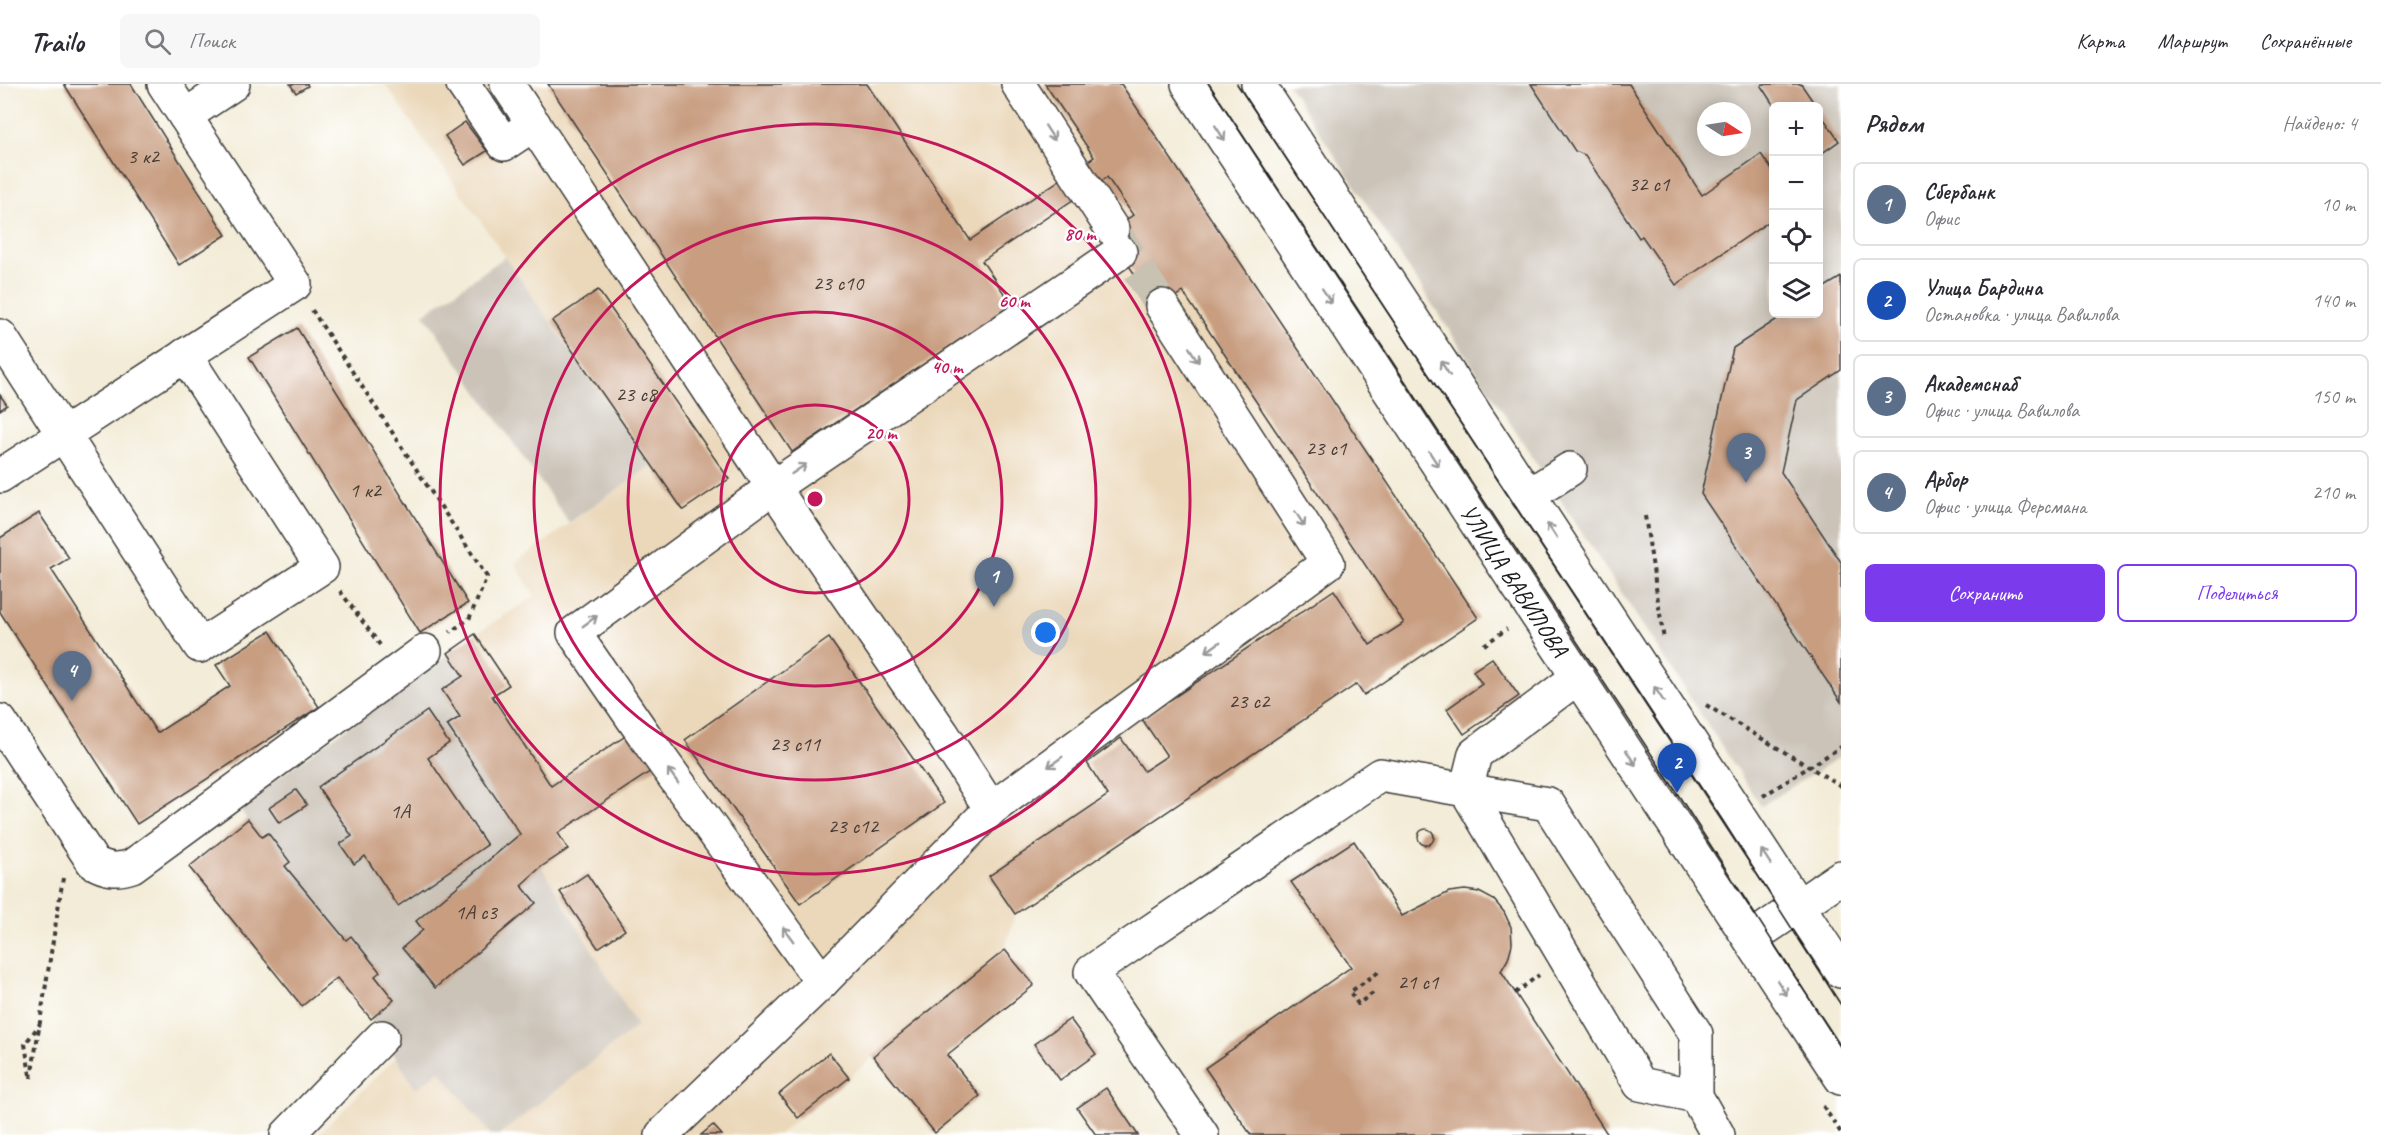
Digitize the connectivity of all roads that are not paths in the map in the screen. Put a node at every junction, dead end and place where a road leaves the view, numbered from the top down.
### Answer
1 (164, 84) edge
2 (233, 84) edge
3 (464, 84) edge
4 (507, 84) edge
5 (1018, 84) edge
6 (1188, 84) edge
7 (1258, 84) edge
8 (185, 116) junction
9 (534, 124) junction
10 (1162, 306) tunnel mouth
11 (0, 336) edge
12 (185, 355) junction
13 (63, 435) junction
14 (1570, 469) dead end
15 (0, 476) edge
16 (773, 487) junction
17 (1528, 496) junction
18 (425, 651) road end
19 (1578, 677) junction
20 (0, 721) edge
21 (1466, 790) junction
22 (991, 809) junction
23 (1841, 877) edge
24 (1798, 906) junction
25 (1750, 939) junction
26 (1841, 971) edge
27 (822, 982) junction
28 (382, 1037) dead end
29 (1841, 1078) edge
30 (1696, 1096) junction
31 (287, 1135) edge
32 (662, 1135) edge
33 (1202, 1135) edge
34 (1718, 1135) edge

1 - 8 main road
2 - 8 main road
3 - 9 main road
4 - 9 main road
5 - 16 main road
6 -> 19 main road, УЛИЦА ВАВИЛОВА
17 -> 7 main road
8 - 12 main road
9 - 16 main road
10 -> 22 main road
11 - 13 main road
12 - 13 main road
12 - 13 main road
13 - 15 main road
14 - 17 main road
16 - 22 main road
27 -> 16 main road
24 -> 17 main road
18 - 20 main road
19 - 21 main road
19 -> 25 main road, УЛИЦА ВАВИЛОВА
21 - 30 main road
21 - 30 main road
21 - 33 main road
22 - 27 main road
23 - 24 main road
24 - 25 main road
24 - 26 main road
25 -> 29 main road, УЛИЦА ВАВИЛОВА
27 - 32 main road
28 - 31 main road
30 - 34 main road

